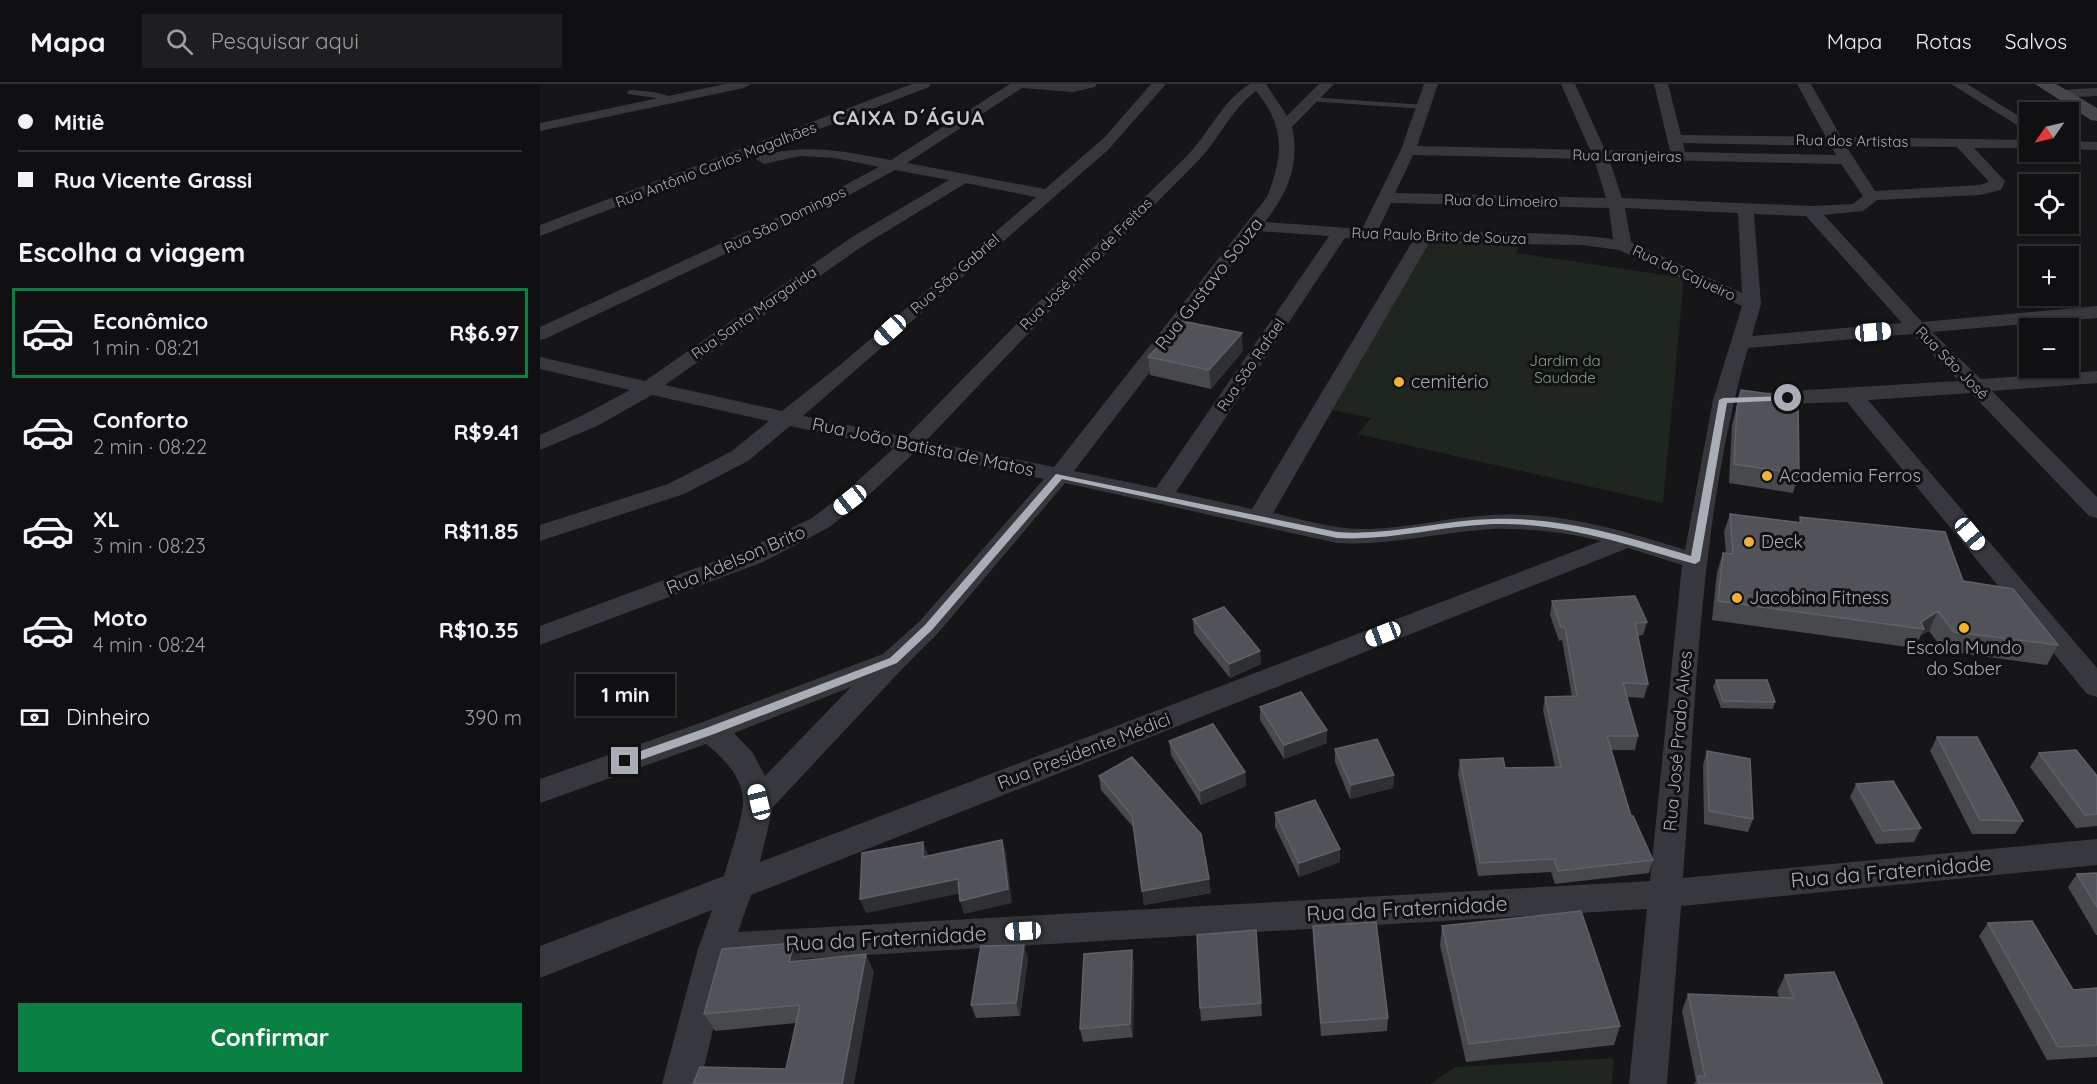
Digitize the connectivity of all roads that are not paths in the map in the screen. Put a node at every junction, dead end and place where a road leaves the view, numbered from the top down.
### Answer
1 (744, 84) edge
2 (924, 84) edge
3 (1019, 84) edge
4 (1090, 84) edge
5 (1159, 84) edge
6 (1258, 84) edge
7 (1327, 84) edge
8 (1431, 84) edge
9 (1568, 84) edge
10 (1662, 84) edge
11 (1804, 84) edge
12 (1958, 84) edge
13 (2044, 84) edge
14 (631, 92) dead end
15 (2097, 92) edge
16 (2060, 94) junction
17 (676, 99) junction
18 (1310, 99) junction
19 (1425, 107) junction
20 (2097, 116) edge
21 (2019, 122) edge
22 (1286, 126) junction
23 (540, 127) edge
24 (1674, 139) junction
25 (1834, 141) junction
26 (1961, 143) junction
27 (2019, 144) edge
28 (2079, 146) edge
29 (2095, 147) edge
30 (1408, 150) junction
31 (1600, 155) junction
32 (1679, 157) junction
33 (1845, 160) junction
34 (895, 164) junction
35 (965, 177) junction
36 (662, 186) junction
37 (1048, 194) junction
38 (1871, 196) junction
39 (1386, 198) junction
40 (1616, 203) junction
41 (1746, 209) junction
42 (1811, 211) junction
43 (1255, 226) junction
44 (540, 231) edge
45 (1340, 233) junction
46 (1367, 235) junction
47 (1423, 238) junction
48 (1623, 245) junction
49 (1752, 304) junction
50 (2097, 312) edge
51 (1917, 328) junction
52 (540, 334) edge
53 (1742, 343) junction
54 (540, 363) edge
55 (2097, 377) edge
56 (1977, 387) junction
57 (648, 388) junction
58 (1853, 395) junction
59 (1723, 400) junction
60 (787, 419) junction
61 (540, 443) edge
62 (910, 445) junction
63 (1059, 476) junction
64 (2086, 489) edge
65 (1162, 496) junction
66 (2097, 511) edge
67 (1259, 517) junction
68 (540, 533) edge
69 (1627, 540) junction
70 (1695, 561) junction
71 (540, 636) edge
72 (893, 661) junction
73 (2097, 687) edge
74 (710, 731) junction
75 (540, 791) edge
76 (759, 802) junction
77 (2097, 852) edge
78 (738, 885) junction
79 (1664, 894) junction
80 (715, 949) junction
81 (540, 962) edge
82 (681, 1084) edge
83 (1648, 1084) edge

1 - 17 street
2 - 36 street, Rua Antônio Carlos Magalhães
3 - 4 street
3 - 34 street, Rua São Domingos
5 - 37 street, Rua São Gabriel
6 - 22 street, Rua Gustavo Souza
6 - 62 street, Rua José Pinho de Freitas
7 - 18 street
8 - 19 street
9 - 31 street, Rua do Cajueiro
10 - 24 street
11 - 25 street
12 - 21 street
13 - 16 street
14 - 17 lane
15 - 16 street
16 - 20 street
17 - 23 street
18 - 19 lane
18 - 22 street
19 - 30 street
22 - 43 street, Rua Gustavo Souza
24 - 25 street, Rua dos Artistas
24 - 32 street
25 - 26 street, Rua dos Artistas
25 - 33 street
26 - 27 street, Rua dos Artistas
26 - 38 street
28 - 29 street
30 - 31 street, Rua Laranjeiras
30 - 39 street
31 - 32 street, Rua Laranjeiras
31 - 40 street, Rua do Cajueiro
32 - 33 street, Rua Laranjeiras
33 - 38 street
34 - 35 street
34 - 36 street
34 - 52 street, Rua São Domingos
35 - 37 street
35 - 57 street, Rua Santa Margarida
36 - 44 street, Rua Antônio Carlos Magalhães
37 - 60 street, Rua São Gabriel
38 - 42 street
39 - 40 street, Rua do Limoeiro
39 - 46 street
40 - 41 street
40 - 48 street, Rua do Cajueiro
41 - 42 street
41 - 49 street, Rua José Prado Alves
42 - 51 street, Rua São José
43 - 45 street, Rua Paulo Brito de Souza
43 - 63 street, Rua Gustavo Souza
45 - 46 street, Rua Paulo Brito de Souza
45 - 65 street, Rua São Rafael
46 - 47 street, Rua Paulo Brito de Souza
47 - 48 street, Rua Paulo Brito de Souza
47 - 67 street
48 - 49 street, Rua do Cajueiro
49 - 53 street, Rua José Prado Alves
50 - 51 street
51 - 53 street
51 - 56 street, Rua São José
53 - 59 street, Rua José Prado Alves
54 - 57 street, Rua João Batista de Matos
55 - 56 street
56 - 58 street
56 - 64 street, Rua São José
57 - 60 street, Rua João Batista de Matos
57 - 61 street, Rua Santa Margarida
58 - 59 street
58 - 73 street
59 - 70 street, Rua José Prado Alves
60 - 62 street, Rua João Batista de Matos
60 - 68 street, Rua São Gabriel
62 - 63 street, Rua João Batista de Matos
62 - 71 street, Rua Adelson Brito
63 - 65 street, Rua João Batista de Matos
63 - 72 street, Rua Gustavo Souza
64 - 66 street, Rua São José
65 - 67 street, Rua João Batista de Matos
67 - 69 street, Rua João Batista de Matos
69 - 70 street, Rua João Batista de Matos
69 - 78 street, Rua Presidente Médici
70 - 79 street, Rua José Prado Alves
72 - 74 street
72 - 76 street, Rua Gustavo Souza
74 - 75 street
74 - 76 street
76 - 78 street, Rua Gustavo Souza
77 - 79 street, Rua da Fraternidade
78 - 80 street, Rua Gustavo Souza
78 - 81 street, Rua Presidente Médici
79 - 80 street, Rua da Fraternidade
79 - 83 street, Rua José Prado Alves
80 - 82 street, Rua Gustavo Souza

